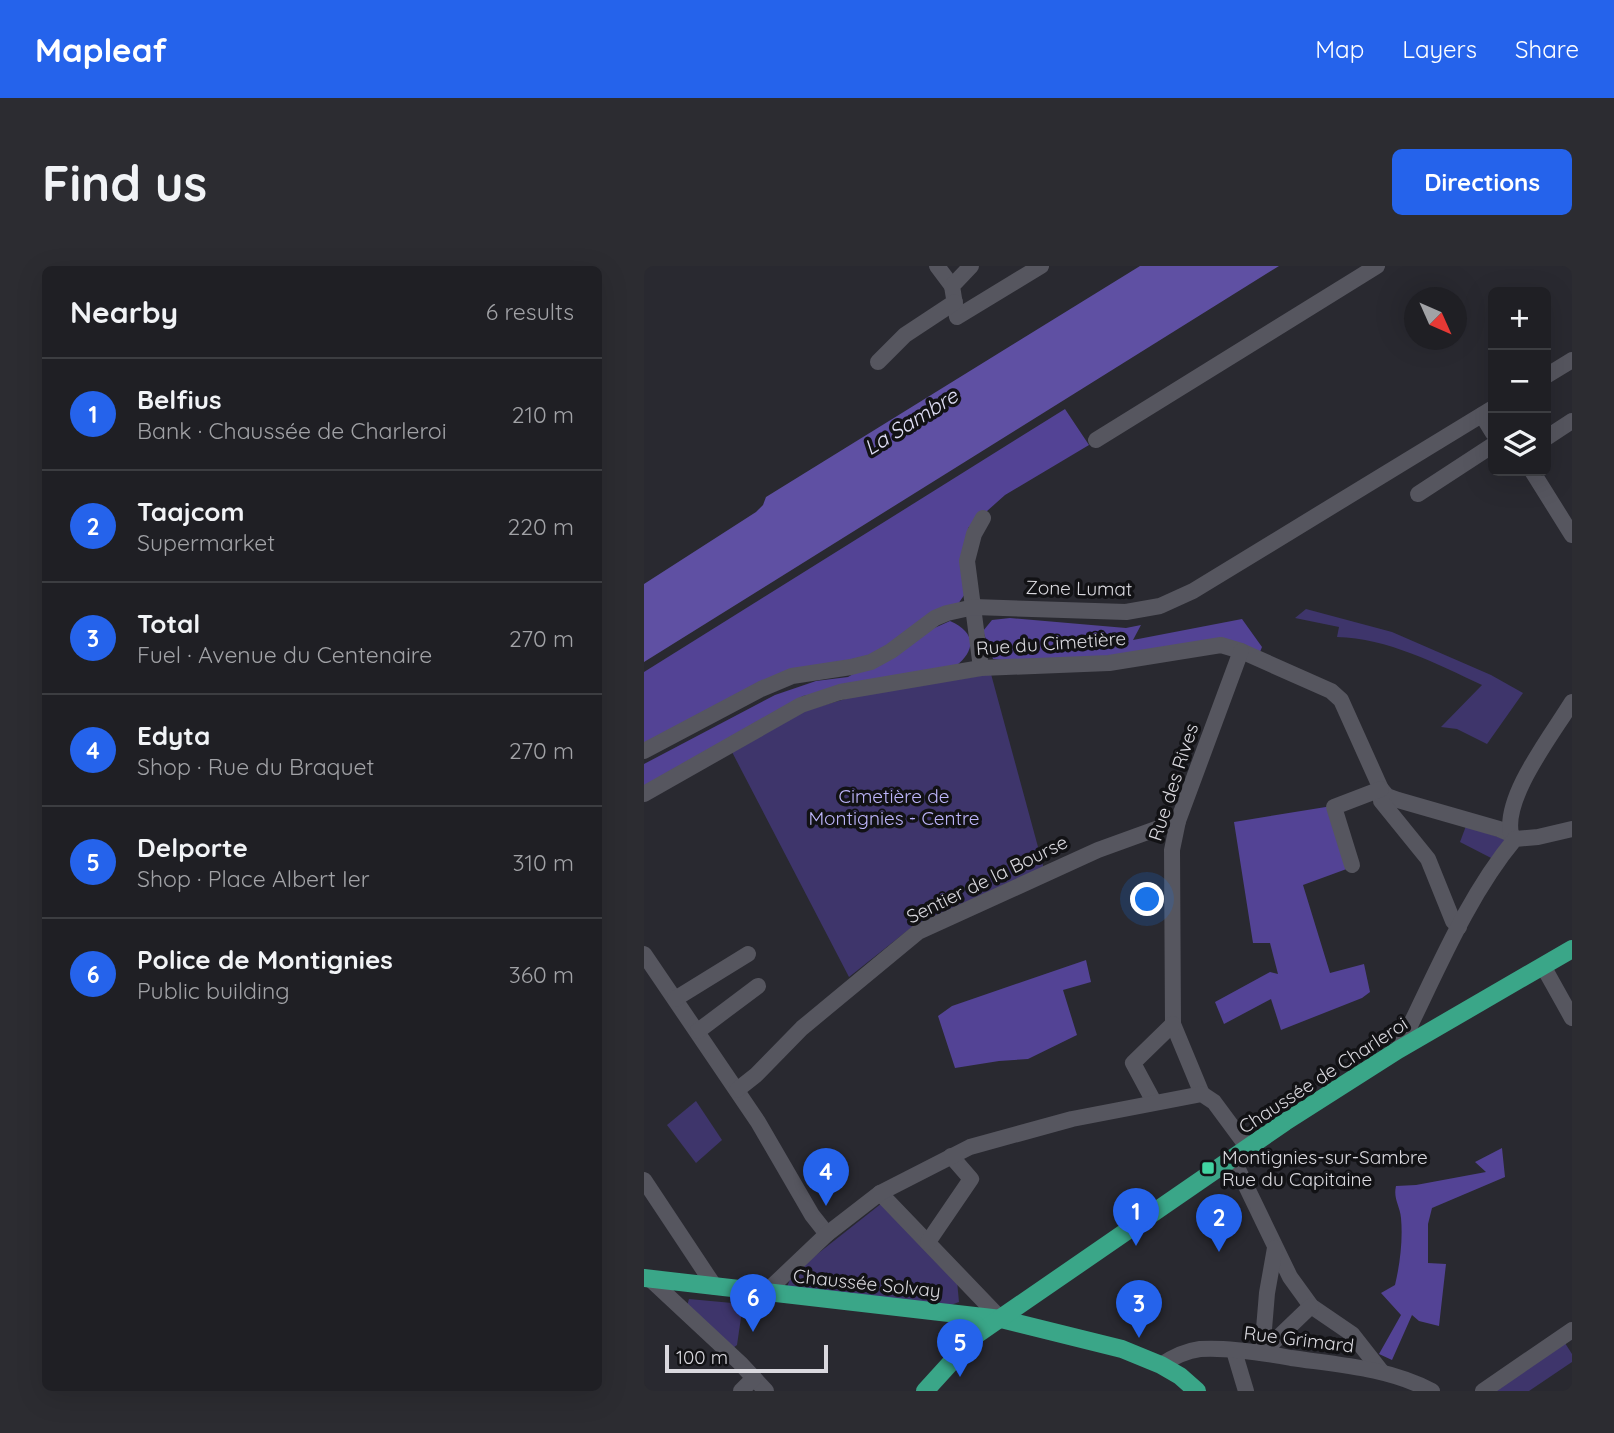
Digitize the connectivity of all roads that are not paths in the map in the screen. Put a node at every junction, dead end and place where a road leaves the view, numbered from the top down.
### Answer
1 (937, 266) edge
2 (971, 266) edge
3 (1041, 266) edge
4 (1377, 266) edge
5 (954, 294) junction
6 (1572, 360) edge
7 (878, 362) dead end
8 (1551, 373) edge
9 (1488, 411) edge
10 (1572, 421) edge
11 (1551, 435) edge
12 (1096, 440) dead end
13 (1488, 448) edge
14 (1535, 476) edge
15 (1418, 494) dead end
16 (983, 518) dead end
17 (1572, 535) edge
18 (974, 607) junction
19 (1241, 651) junction
20 (981, 668) junction
21 (1572, 702) edge
22 (644, 751) edge
23 (1381, 789) junction
24 (644, 794) edge
25 (1178, 821) junction
26 (1572, 829) edge
27 (1513, 837) junction
28 (1352, 864) dead end
29 (1460, 927) junction
30 (1572, 949) edge
31 (644, 954) edge
32 (748, 954) dead end
33 (1543, 966) junction
34 (758, 986) dead end
35 (675, 999) junction
36 (1572, 1018) edge
37 (1173, 1024) junction
38 (698, 1031) junction
39 (1398, 1050) junction
40 (737, 1090) junction
41 (1202, 1094) junction
42 (1154, 1102) junction
43 (1240, 1154) junction
44 (951, 1156) junction
45 (644, 1180) edge
46 (880, 1193) junction
47 (827, 1234) junction
48 (928, 1242) junction
49 (1275, 1248) junction
50 (648, 1279) edge
51 (715, 1287) junction
52 (765, 1293) junction
53 (1311, 1306) junction
54 (1001, 1319) junction
55 (1572, 1330) edge
56 (1234, 1351) junction
57 (1262, 1353) junction
58 (1161, 1364) junction
59 (1386, 1372) junction
60 (754, 1378) junction
61 (741, 1391) edge
62 (766, 1391) edge
63 (925, 1391) edge
64 (1197, 1391) edge
65 (1246, 1391) edge
66 (1394, 1391) edge
67 (1432, 1391) edge
68 (1483, 1391) edge

1 - 5 street
2 - 5 street
3 - 5 street
4 - 12 street
5 - 7 street
6 - 8 street
9 - 18 street, Zone Lumat
10 - 11 street
13 - 15 street
14 - 17 street
16 - 18 street
18 - 20 street
18 - 22 street, Zone Lumat
19 - 20 street, Rue du Cimetière
19 - 23 street, Rue du Cimetière
19 - 25 street, Rue des Rives
20 - 24 street, Rue du Cimetière
21 - 27 street
23 - 27 street
23 - 28 street
23 - 29 street, Rue du Cimetière
25 - 37 street, Rue des Rives
25 - 40 street, Sentier de la Bourse
26 - 27 street
27 - 29 street
29 - 39 street
30 - 33 main road, Chaussée de Charleroi
31 - 35 street
32 - 35 street
33 - 36 street
33 - 39 main road, Chaussée de Charleroi
34 - 38 street
35 - 38 street
37 - 41 street, Rue des Rives
37 - 42 street
38 - 40 street
39 - 43 main road, Chaussée de Charleroi
40 - 47 street
41 - 42 street
41 - 43 street
42 - 44 street
43 - 49 street
43 - 54 main road, Chaussée de Charleroi
44 - 46 street
44 - 48 street
45 - 51 street
46 - 47 street
46 - 48 street
47 - 52 street
48 - 54 street
49 - 53 street
49 - 57 street
50 - 51 main road, Chaussée Solvay
50 - 60 street
51 - 52 main road, Chaussée Solvay
52 - 54 main road, Chaussée Solvay
53 - 57 street
53 - 59 street
54 - 58 main road, Chaussée Solvay
54 - 63 main road, Chaussée de Charleroi
55 - 68 street
56 - 57 street, Rue Grimard
56 - 58 street, Rue Grimard
56 - 65 street
57 - 59 street, Rue Grimard
58 - 64 main road, Chaussée Solvay
59 - 66 street
59 - 67 street, Rue Grimard
60 - 61 street
60 - 62 street

